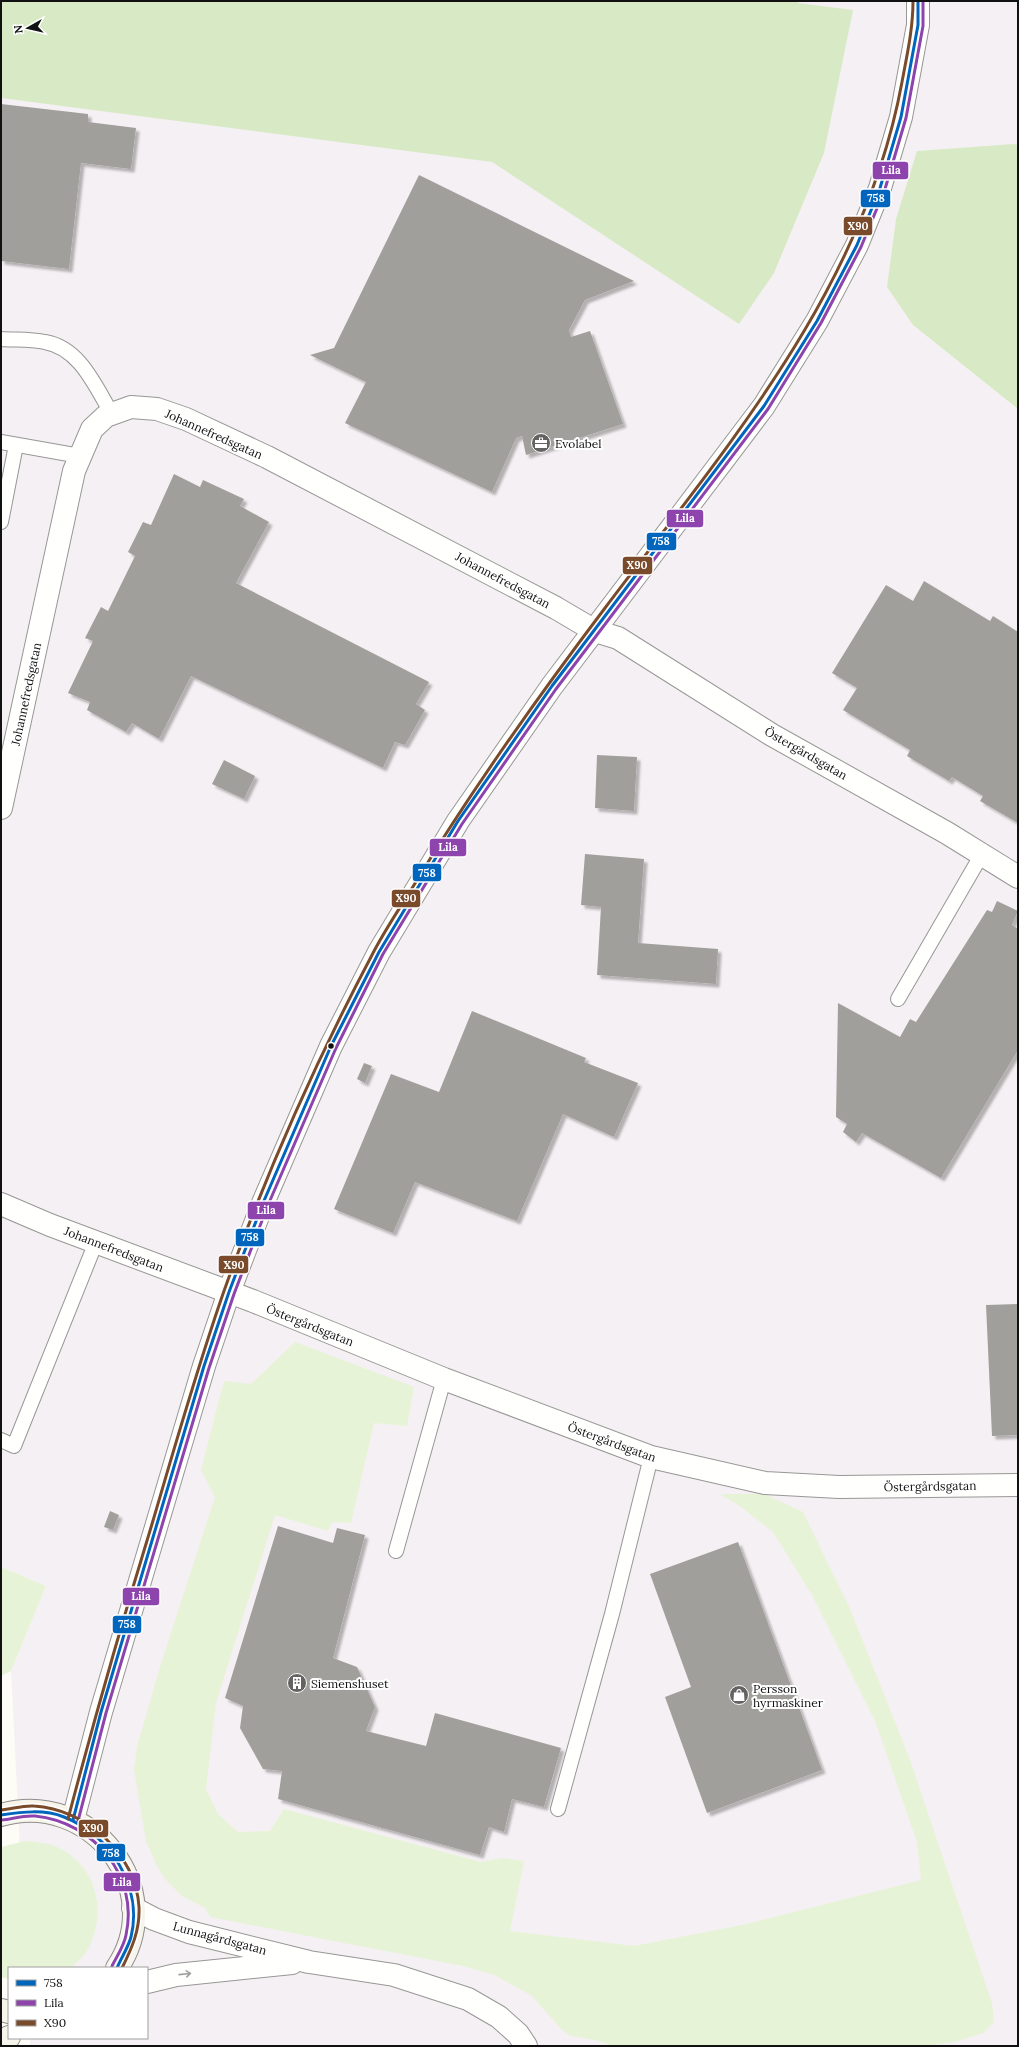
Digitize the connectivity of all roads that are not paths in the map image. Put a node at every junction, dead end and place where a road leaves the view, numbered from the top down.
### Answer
1 (918, 1) edge
2 (1, 339) edge
3 (112, 414) junction
4 (1, 442) edge
5 (16, 445) junction
6 (80, 456) junction
7 (1, 522) edge
8 (595, 631) junction
9 (4, 784) edge
10 (1, 808) edge
11 (982, 854) junction
12 (1018, 877) edge
13 (898, 998) dead end
14 (1, 1204) edge
15 (96, 1242) junction
16 (229, 1292) junction
17 (444, 1380) junction
18 (1, 1440) edge
19 (651, 1457) junction
20 (1018, 1485) edge
21 (396, 1552) dead end
22 (558, 1809) dead end
23 (1, 1815) edge
24 (73, 1820) junction
25 (133, 1908) junction
26 (309, 1962) junction
27 (118, 1967) edge
28 (148, 1982) edge
29 (526, 2046) edge

1 - 8 street
2 - 3 lane
3 - 6 street, Johannefredsgatan
3 - 8 street, Johannefredsgatan
4 - 5 lane
5 - 6 lane
5 - 7 lane
6 - 9 street, Johannefredsgatan
8 - 11 street, Östergårdsgatan
8 - 16 street
9 - 10 street, Johannefredsgatan
11 - 12 street, Östergårdsgatan
11 - 13 lane
14 - 15 street, Johannefredsgatan
15 - 16 street, Johannefredsgatan
15 - 18 lane
16 - 17 street, Östergårdsgatan
16 - 24 street
17 - 19 street, Östergårdsgatan
17 - 21 lane
19 - 20 street, Östergårdsgatan
19 - 22 lane
23 - 24 main road
24 - 25 main road
25 - 26 street, Lunnagårdsgatan
25 - 27 main road
28 -> 26 street, Lunnagårdsgatan
26 - 29 street, Lunnagårdsgatan

